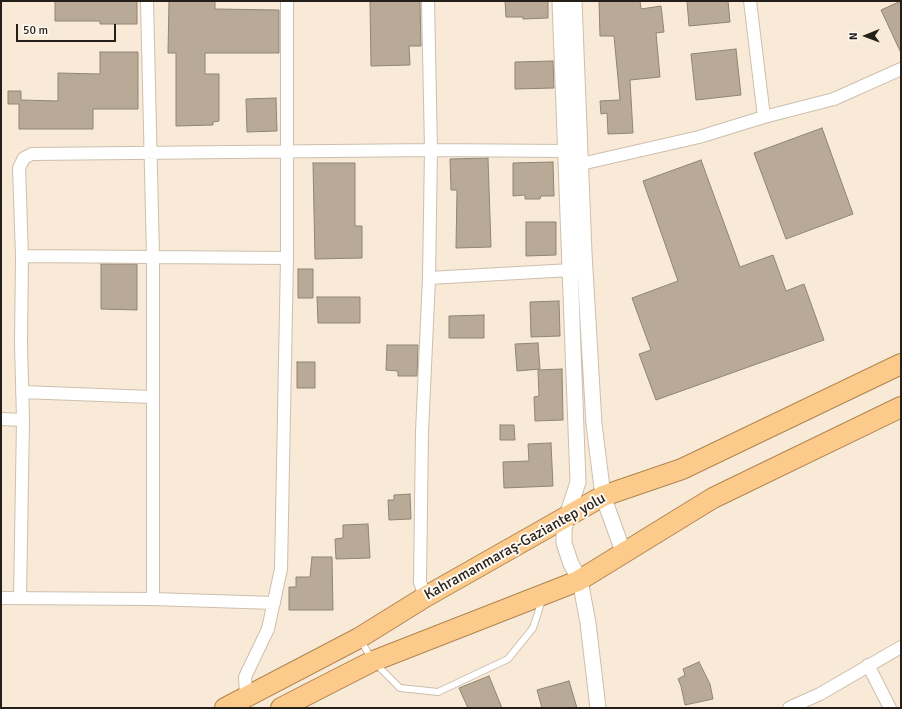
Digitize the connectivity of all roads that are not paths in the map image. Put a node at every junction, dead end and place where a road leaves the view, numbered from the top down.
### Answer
1 (146, 1) edge
2 (287, 1) edge
3 (428, 1) edge
4 (560, 1) edge
5 (574, 1) edge
6 (750, 1) edge
7 (901, 69) edge
8 (764, 117) junction
9 (431, 150) junction
10 (566, 151) junction
11 (286, 152) junction
12 (151, 153) junction
13 (581, 164) junction
14 (22, 256) junction
15 (153, 256) junction
16 (286, 258) junction
17 (572, 270) junction
18 (430, 278) junction
19 (580, 306) junction
20 (901, 364) edge
21 (22, 392) junction
22 (152, 397) junction
23 (901, 407) edge
24 (1, 419) edge
25 (23, 420) junction
26 (603, 496) junction
27 (567, 516) junction
28 (624, 554) junction
29 (580, 580) junction
30 (543, 595) junction
31 (425, 597) junction
32 (1, 598) edge
33 (20, 598) junction
34 (153, 599) junction
35 (274, 603) junction
36 (360, 638) junction
37 (901, 648) edge
38 (373, 661) junction
39 (868, 665) junction
40 (246, 697) junction
41 (225, 708) edge
42 (281, 708) edge
43 (598, 708) edge
44 (789, 708) edge
45 (890, 708) edge

1 - 12 street
2 - 11 street
3 - 9 street
4 - 10 street
5 - 13 street
6 - 8 street
7 - 8 street
8 - 13 street
9 - 10 street
9 - 11 street
9 - 18 street
10 - 17 street
11 - 12 street
11 - 16 street
12 - 14 street
12 - 15 street
13 - 19 street
14 - 15 street
14 - 21 street
15 - 16 street
15 - 22 street
16 - 35 street
17 - 18 street
17 - 19 street
18 - 31 street
19 - 26 street
19 - 27 street
20 - 26 highway, Kahramanmaraş-Gaziantep yolu
21 - 22 street
21 - 25 street
22 - 34 street
23 - 28 highway
24 - 25 street
25 - 33 street
26 - 27 highway, Kahramanmaraş-Gaziantep yolu
26 - 28 street
27 - 29 street
27 - 31 highway, Kahramanmaraş-Gaziantep yolu
28 - 29 highway
29 - 30 highway
29 - 43 street
30 - 38 highway
30 - 38 lane
31 - 36 highway, Kahramanmaraş-Gaziantep yolu
32 - 33 street
33 - 34 street
34 - 35 street
35 - 40 street
36 - 38 lane
36 - 40 highway, Kahramanmaraş-Gaziantep yolu
37 - 39 street
38 - 42 highway
39 - 44 street
39 - 45 street
40 - 41 highway, Kahramanmaraş-Gaziantep yolu

